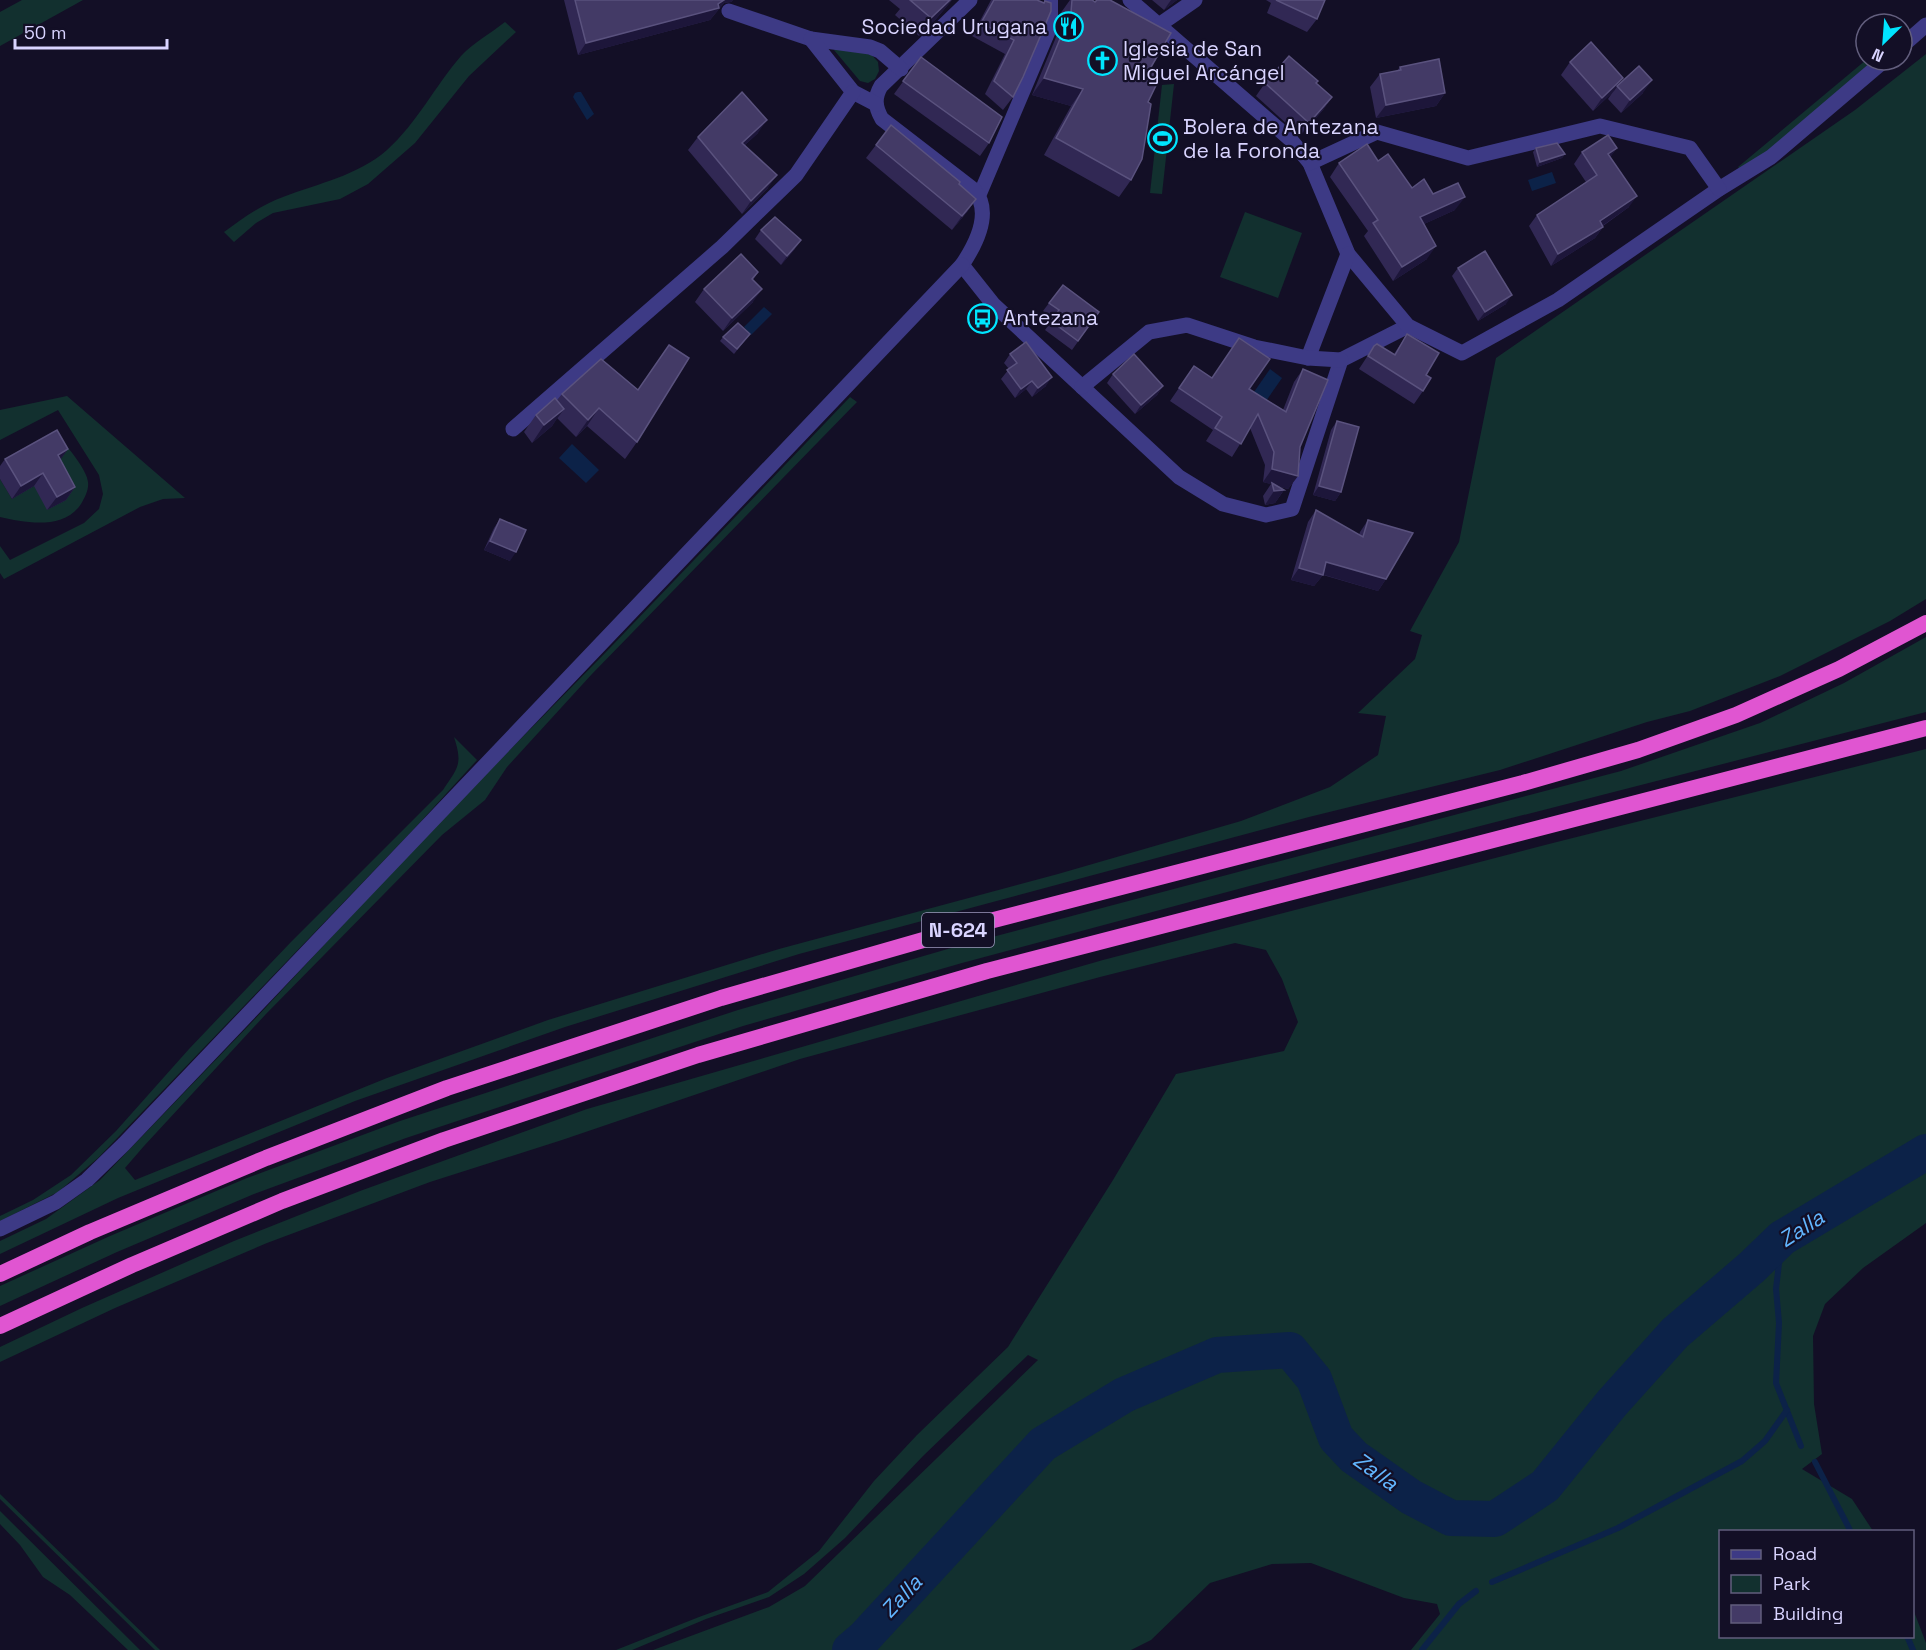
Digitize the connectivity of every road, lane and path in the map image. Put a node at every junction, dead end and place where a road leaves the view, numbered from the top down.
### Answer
1 (970, 0) edge
2 (1052, 0) edge
3 (1130, 0) edge
4 (1196, 0) edge
5 (729, 11) dead end
6 (1158, 25) junction
7 (1926, 25) edge
8 (1914, 36) edge
9 (811, 39) junction
10 (901, 69) junction
11 (1871, 72) edge
12 (853, 92) junction
13 (876, 104) junction
14 (1310, 163) junction
15 (1719, 189) junction
16 (979, 196) junction
17 (1348, 254) junction
18 (962, 265) junction
19 (1408, 326) junction
20 (1308, 358) junction
21 (1341, 360) junction
22 (1082, 387) junction
23 (513, 429) dead end
24 (1926, 623) edge
25 (1926, 728) edge
26 (0, 1229) edge
27 (0, 1274) edge
28 (0, 1326) edge

1 - 10 street
2 - 16 street
3 - 6 street
4 - 6 street
5 - 9 street
6 - 14 street
7 - 8 street
9 - 10 street
9 - 12 street
10 - 13 street
11 - 15 street
12 - 13 street
12 - 23 street
13 - 16 street
14 - 15 street
14 - 17 street
15 - 19 street
16 - 18 street
17 - 19 street
17 - 20 street
18 - 22 street
18 - 26 street
19 - 21 street
20 - 21 street
20 - 22 street
21 - 22 street
24 - 27 highway, N-624
25 - 28 highway, N-624

